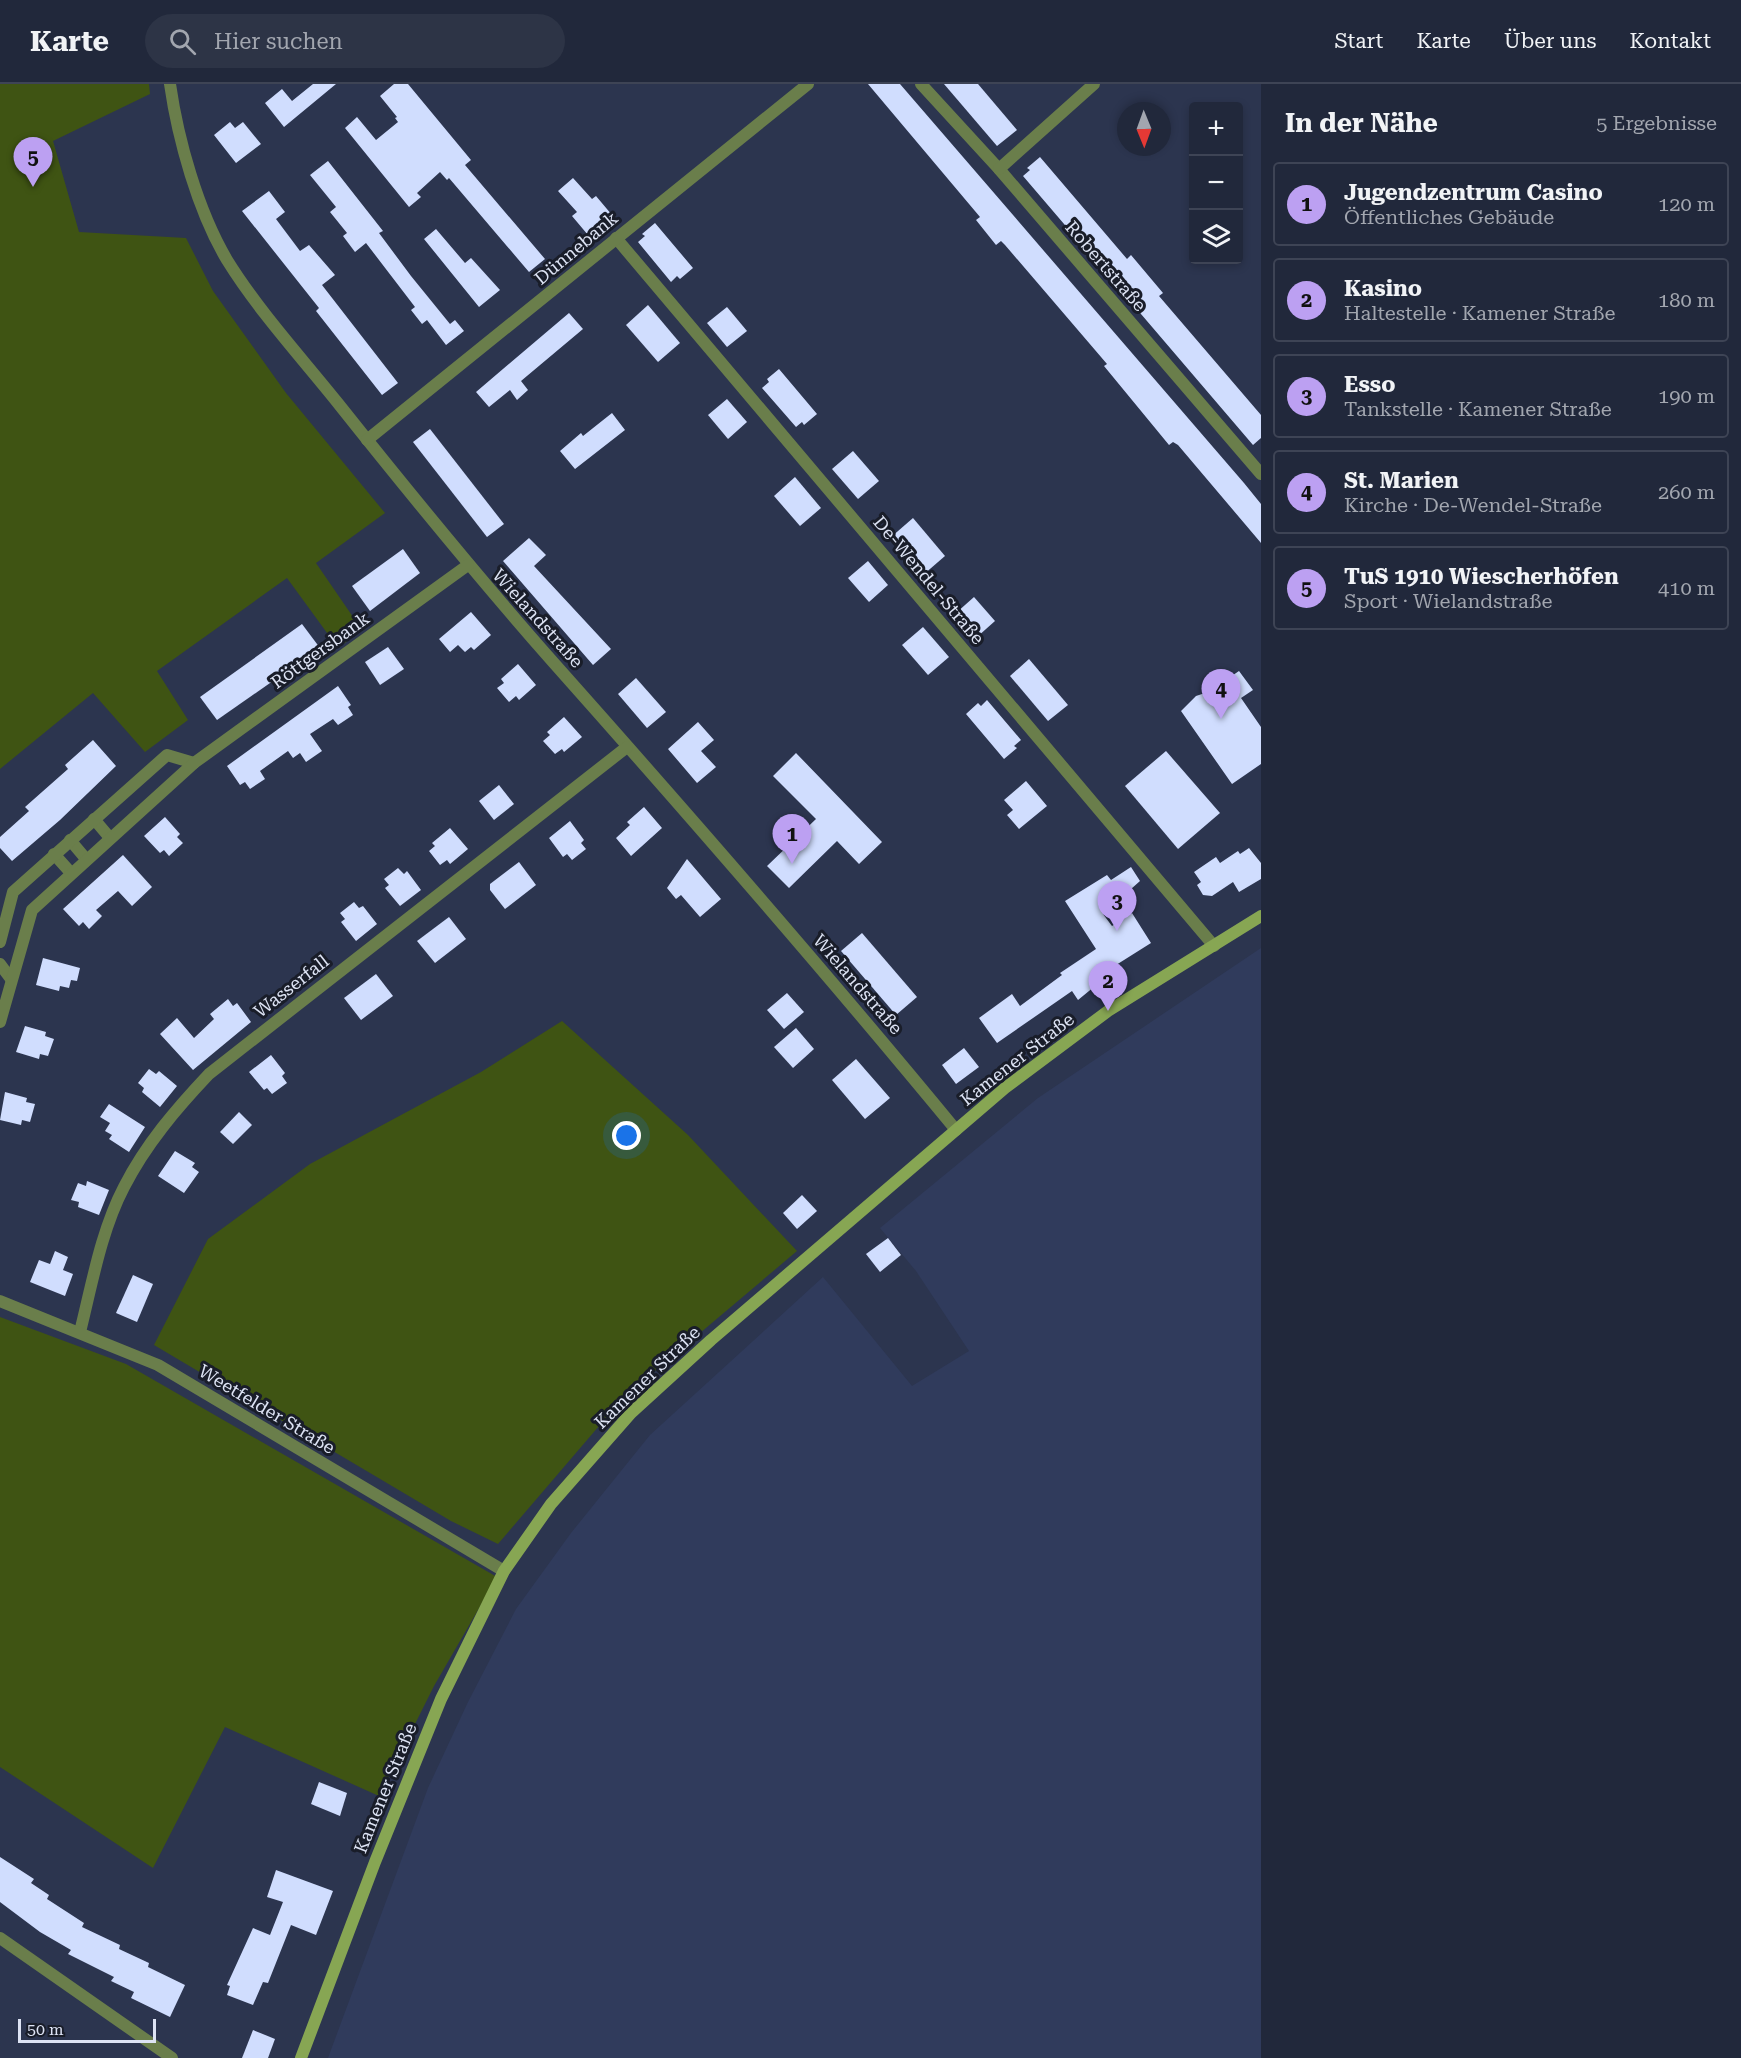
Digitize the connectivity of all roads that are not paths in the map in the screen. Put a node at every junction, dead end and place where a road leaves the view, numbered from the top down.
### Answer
1 (170, 84) edge
2 (808, 84) edge
3 (921, 84) edge
4 (1094, 84) edge
5 (999, 169) junction
6 (616, 238) junction
7 (367, 440) junction
8 (1261, 474) edge
9 (468, 566) junction
10 (627, 747) junction
11 (194, 763) junction
12 (94, 819) junction
13 (110, 838) junction
14 (70, 840) junction
15 (54, 854) junction
16 (86, 859) junction
17 (71, 873) junction
18 (1261, 916) edge
19 (0, 942) edge
20 (1214, 946) junction
21 (0, 964) edge
22 (11, 979) junction
23 (0, 1022) edge
24 (956, 1130) junction
25 (0, 1302) edge
26 (80, 1332) junction
27 (504, 1571) junction
28 (0, 1938) edge
29 (172, 2058) edge
30 (301, 2058) edge

1 - 7 street, Wielandstraße
2 - 6 street, Dünnebank
3 - 5 street, Robertstraße
4 - 5 street
5 - 8 street, Robertstraße
6 - 7 street, Dünnebank
6 - 20 street, De-Wendel-Straße
7 - 9 street, Wielandstraße
9 - 10 street, Wielandstraße
9 - 11 street, Röttgersbank
10 - 24 street, Wielandstraße
10 - 26 street, Wasserfall
11 - 12 street
11 - 13 street, Röttgersbank
12 - 13 street
12 - 14 street
13 - 16 street, Röttgersbank
14 - 15 street
14 - 16 street
15 - 17 street
15 - 19 street
16 - 17 street, Röttgersbank
17 - 22 street, Röttgersbank
18 - 20 main road, Kamener Straße
20 - 24 main road, Kamener Straße
21 - 22 street
22 - 23 street, Röttgersbank
24 - 27 main road, Kamener Straße
25 - 26 street, Weetfelder Straße
26 - 27 street, Weetfelder Straße
27 - 30 main road, Kamener Straße
28 - 29 street

